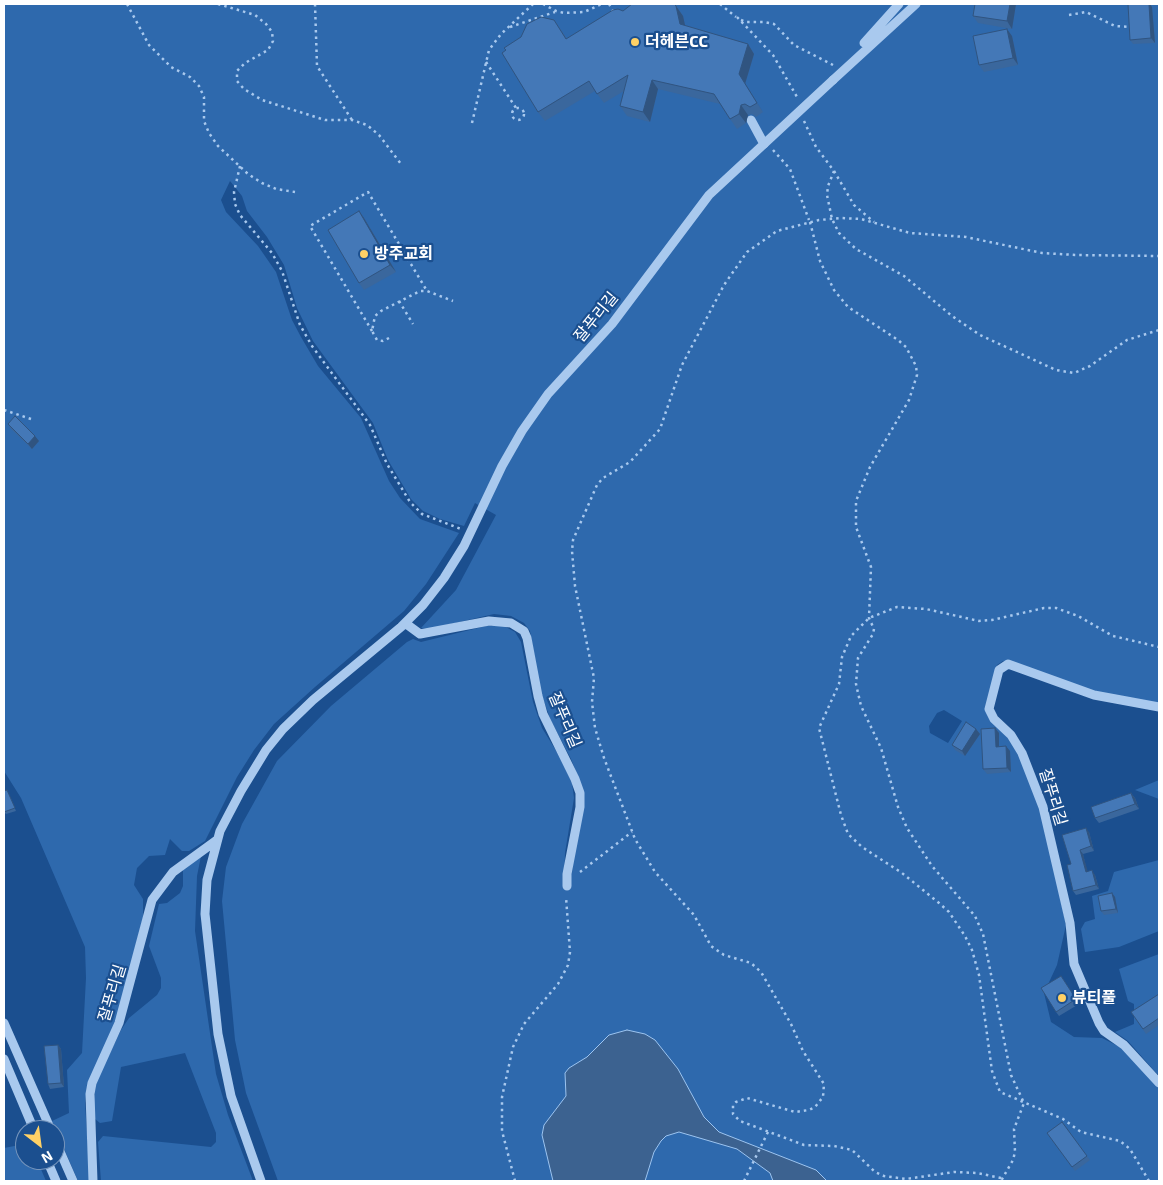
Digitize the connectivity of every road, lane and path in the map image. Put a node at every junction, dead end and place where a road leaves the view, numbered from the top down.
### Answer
1 (126, 4) edge
2 (218, 4) edge
3 (314, 4) edge
4 (532, 4) edge
5 (543, 4) edge
6 (602, 4) edge
7 (609, 4) edge
8 (720, 4) edge
9 (899, 4) edge
10 (916, 4) edge
11 (556, 11) junction
12 (1069, 15) dead end
13 (736, 17) junction
14 (617, 18) edge
15 (1132, 27) edge
16 (509, 28) junction
17 (852, 61) junction
18 (486, 62) junction
19 (843, 70) junction
20 (799, 104) dead end
21 (516, 108) junction
22 (352, 120) junction
23 (750, 120) edge
24 (804, 120) dead end
25 (472, 123) dead end
26 (764, 144) junction
27 (773, 150) dead end
28 (400, 164) dead end
29 (240, 166) junction
30 (834, 171) junction
31 (295, 192) dead end
32 (832, 219) junction
33 (810, 221) junction
34 (875, 223) junction
35 (1159, 256) edge
36 (427, 291) junction
37 (399, 301) junction
38 (453, 301) dead end
39 (413, 324) dead end
40 (1159, 330) edge
41 (372, 331) junction
42 (389, 338) dead end
43 (4, 410) edge
44 (31, 420) dead end
45 (471, 531) junction
46 (869, 618) junction
47 (404, 623) junction
48 (1159, 647) edge
49 (1159, 707) edge
50 (632, 832) junction
51 (217, 840) junction
52 (567, 886) junction
53 (4, 1023) edge
54 (4, 1059) edge
55 (1159, 1083) edge
56 (1024, 1103) junction
57 (30, 1120) edge
58 (46, 1120) edge
59 (768, 1132) junction
60 (65, 1163) edge
61 (1001, 1180) edge
62 (73, 1181) edge
63 (93, 1181) edge
64 (261, 1181) edge
65 (516, 1181) edge
66 (744, 1181) edge
67 (1148, 1181) edge

1 - 29 path
2 - 22 path
3 - 22 path
4 - 16 path
5 - 11 path
6 - 11 path
7 - 14 path
8 - 13 path
9 - 17 street, 잘푸리길
10 - 17 street, 잘푸리길
11 - 16 path
12 - 15 path
13 - 19 path
13 - 20 path
16 - 18 path
17 - 19 street, 잘푸리길
18 - 21 path
18 - 25 path
19 - 26 street, 잘푸리길, bridge
21 - 21 path
22 - 28 path
23 - 26 street
24 - 30 path
26 - 45 street, 잘푸리길
27 - 33 path
29 - 31 path
29 - 45 path
30 - 32 path
30 - 34 path
32 - 33 path
32 - 34 path
32 - 40 path
33 - 46 path
33 - 50 path
34 - 35 path
36 - 37 path
36 - 38 path
36 - 41 path
37 - 39 path
37 - 41 path
41 - 42 path
43 - 44 path
45 - 47 street, 잘푸리길
46 - 48 path
46 - 56 path
46 - 56 path
47 - 51 street, 잘푸리길
47 - 52 street, 잘푸리길
49 - 55 street, 잘푸리길
50 - 52 path
50 - 59 path
51 - 63 street, 잘푸리길
51 - 64 street, 잘푸리길
52 - 65 path
53 - 58 street
54 - 57 street
56 - 61 path
56 - 67 path
59 - 61 path
59 - 66 path
60 - 62 street

